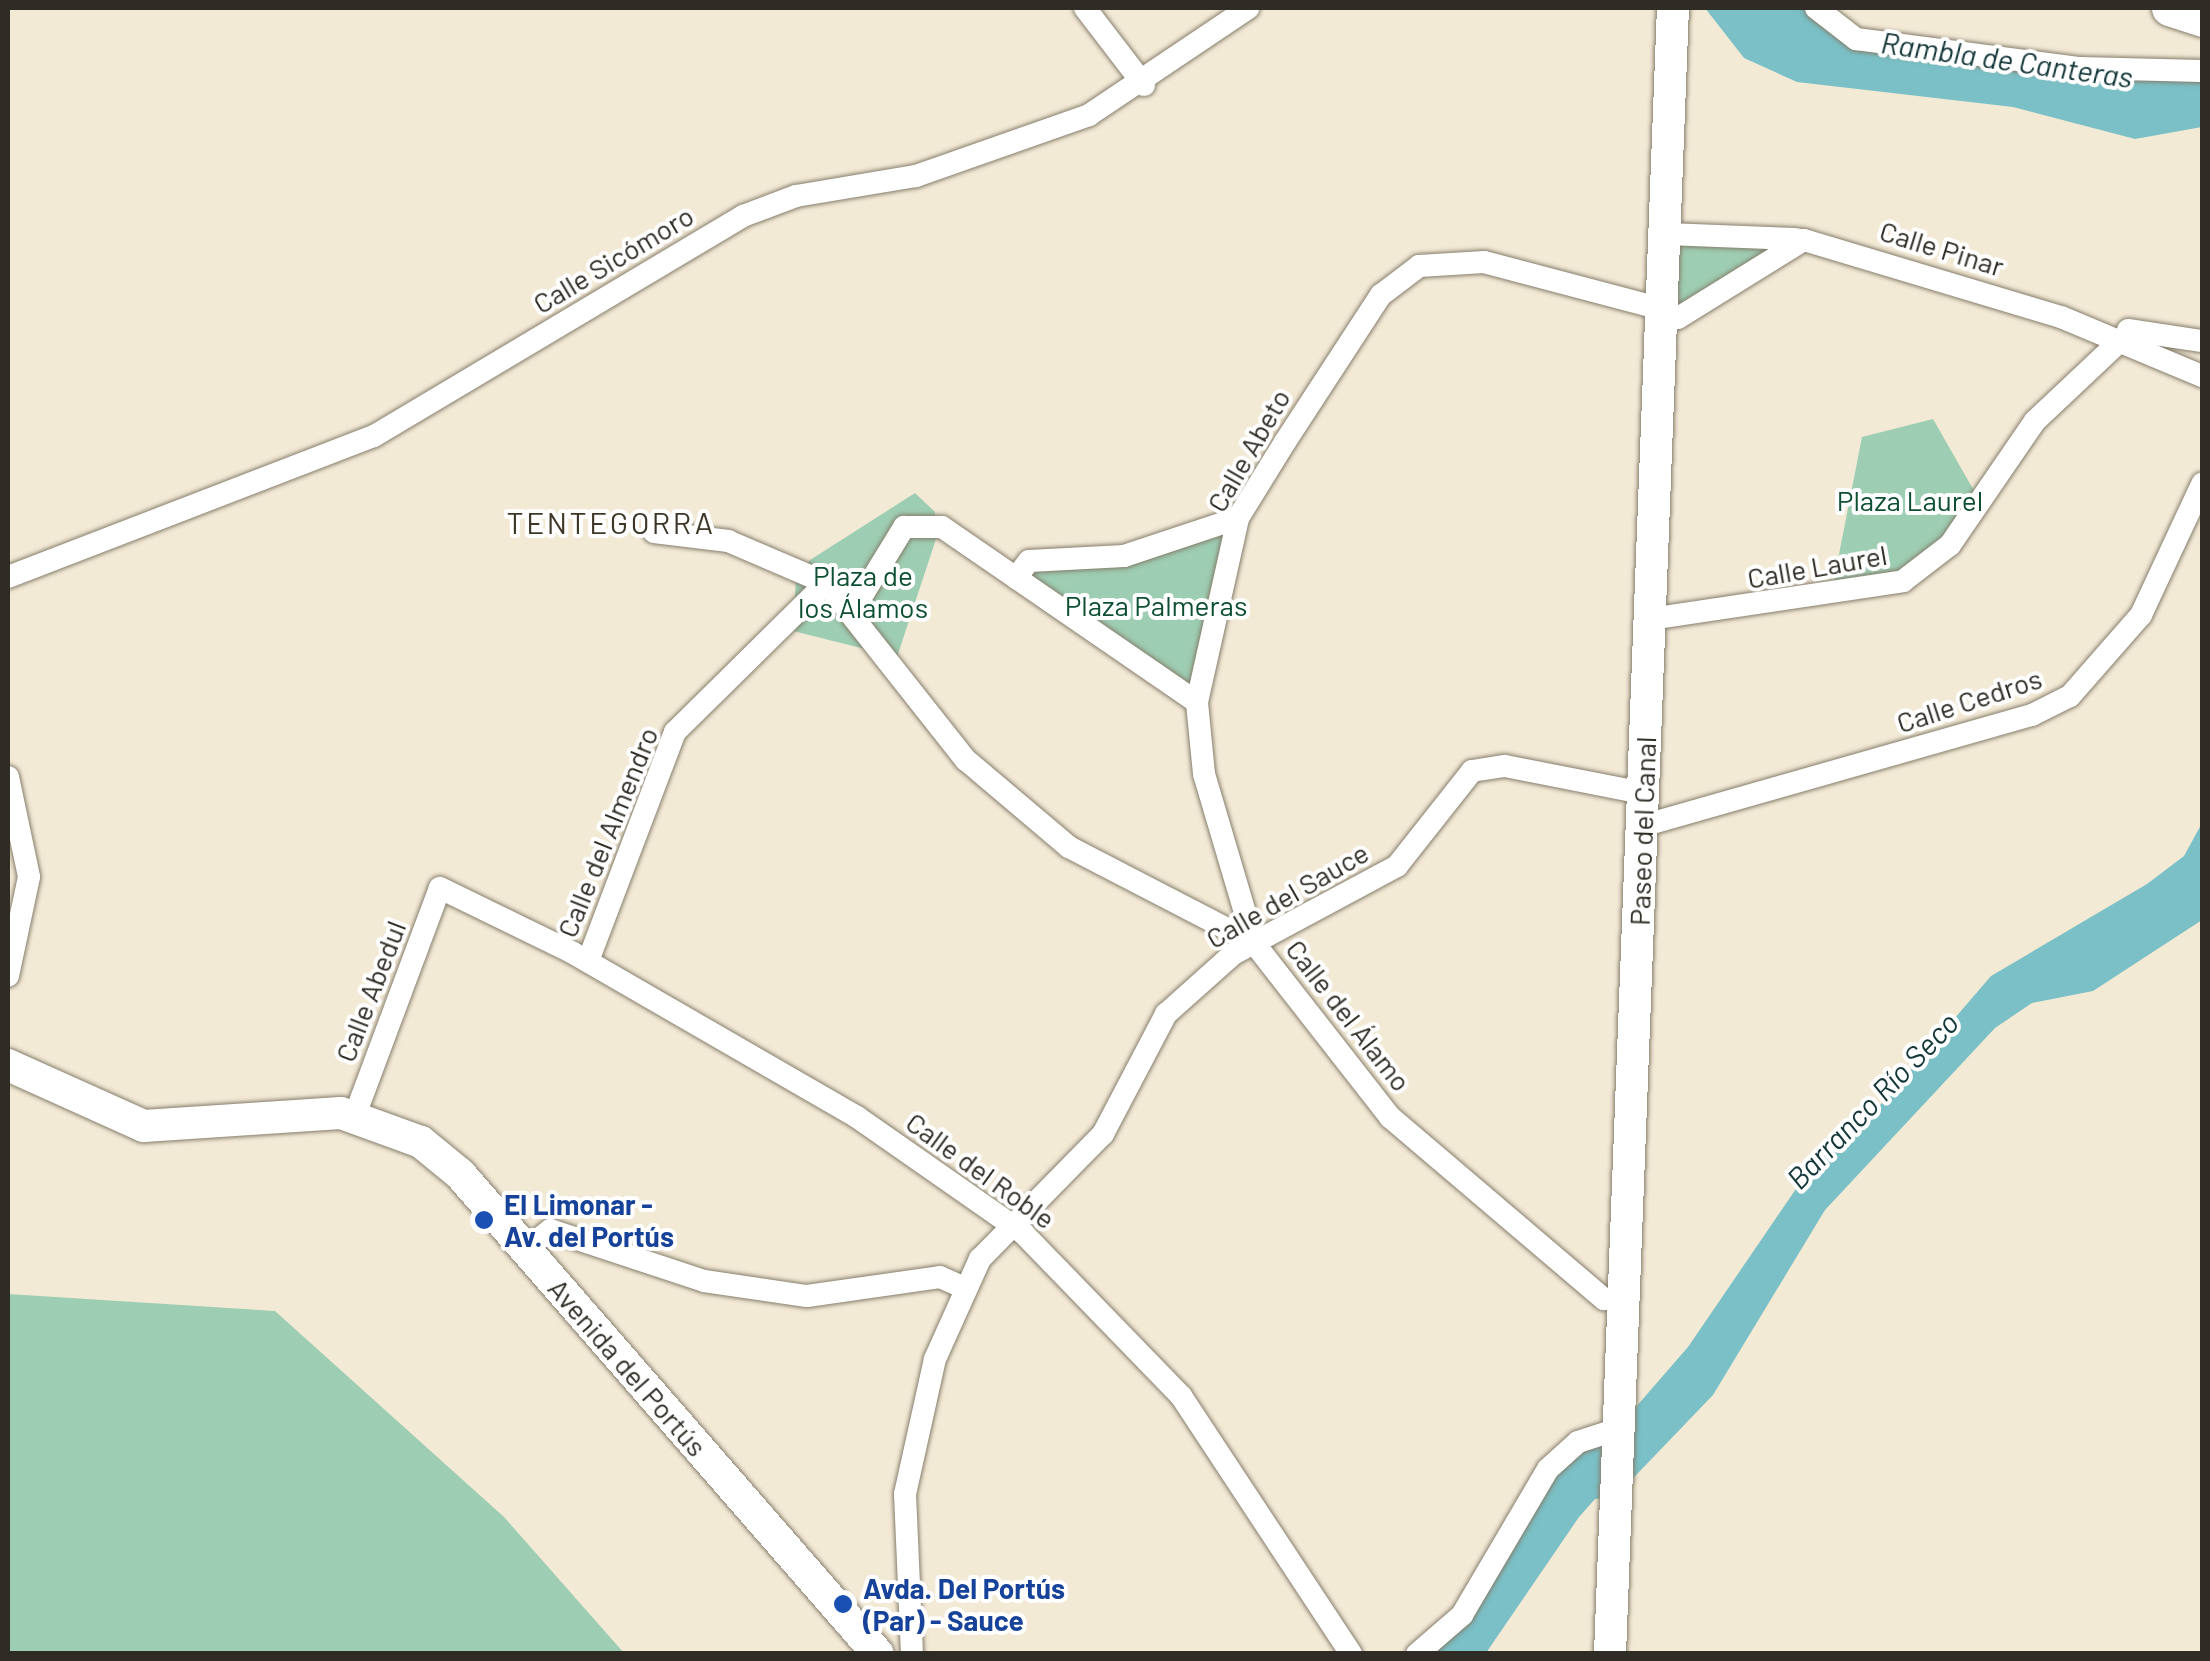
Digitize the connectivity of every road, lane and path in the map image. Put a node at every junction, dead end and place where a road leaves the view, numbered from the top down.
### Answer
1 (1085, 8) edge
2 (1248, 8) edge
3 (1674, 8) edge
4 (1816, 8) edge
5 (2170, 8) edge
6 (2202, 19) edge
7 (2202, 71) edge
8 (1144, 85) junction
9 (1665, 234) junction
10 (1804, 240) junction
11 (1662, 313) junction
12 (2061, 317) junction
13 (2123, 338) junction
14 (2202, 341) edge
15 (2202, 376) edge
16 (2202, 484) edge
17 (1238, 518) junction
18 (654, 532) dead end
19 (8, 577) edge
20 (1016, 578) junction
21 (826, 583) junction
22 (852, 612) junction
23 (1650, 619) junction
24 (1198, 702) junction
25 (8, 777) edge
26 (1642, 810) junction
27 (440, 888) joint
28 (1254, 943) junction
29 (588, 961) junction
30 (8, 976) edge
31 (8, 1065) edge
32 (355, 1115) junction
33 (1008, 1225) junction
34 (526, 1249) junction
35 (965, 1288) junction
36 (1624, 1299) junction
37 (1618, 1429) junction
38 (878, 1654) edge
39 (912, 1654) edge
40 (1351, 1654) edge
41 (1417, 1654) edge
42 (1610, 1654) edge

1 - 8 street
2 - 8 street, Calle Sicómoro
3 - 9 street, Paseo del Canal
4 - 7 street
5 - 6 main road
8 - 19 street, Calle Sicómoro
9 - 10 street, Calle Pinar
9 - 11 street, Paseo del Canal
10 - 11 street
10 - 12 street, Calle Pinar
11 - 17 street, Calle Abeto
11 - 23 street, Paseo del Canal
12 - 13 street, Calle Pinar
12 - 14 street, Calle Pinar
13 - 15 street, Calle Pinar
13 - 23 street, Calle Laurel
16 - 26 street, Calle Cedros
17 - 20 street
17 - 24 street, Calle Abeto
18 - 21 street
20 - 22 street
20 - 24 street
21 - 22 street
21 - 29 street, Calle del Almendro
22 - 28 street, Calle del Álamo
23 - 26 street, Paseo del Canal
24 - 28 street, Calle Abeto
25 - 30 street
26 - 28 street, Calle del Sauce
26 - 36 street, Paseo del Canal
27 - 29 street, Calle del Roble
27 - 32 street, Calle Abedul
28 - 33 street, Calle del Sauce
28 - 36 street, Calle del Álamo
29 - 33 street, Calle del Roble
31 - 32 street, Avenida del Portús
32 - 34 street, Avenida del Portús
33 - 35 street, Calle del Sauce
33 - 40 street, Calle del Roble
34 - 35 street
34 - 38 street, Avenida del Portús
35 - 39 street, Calle del Sauce
36 - 37 street, Paseo del Canal
37 - 41 street
37 - 42 street, Paseo del Canal

